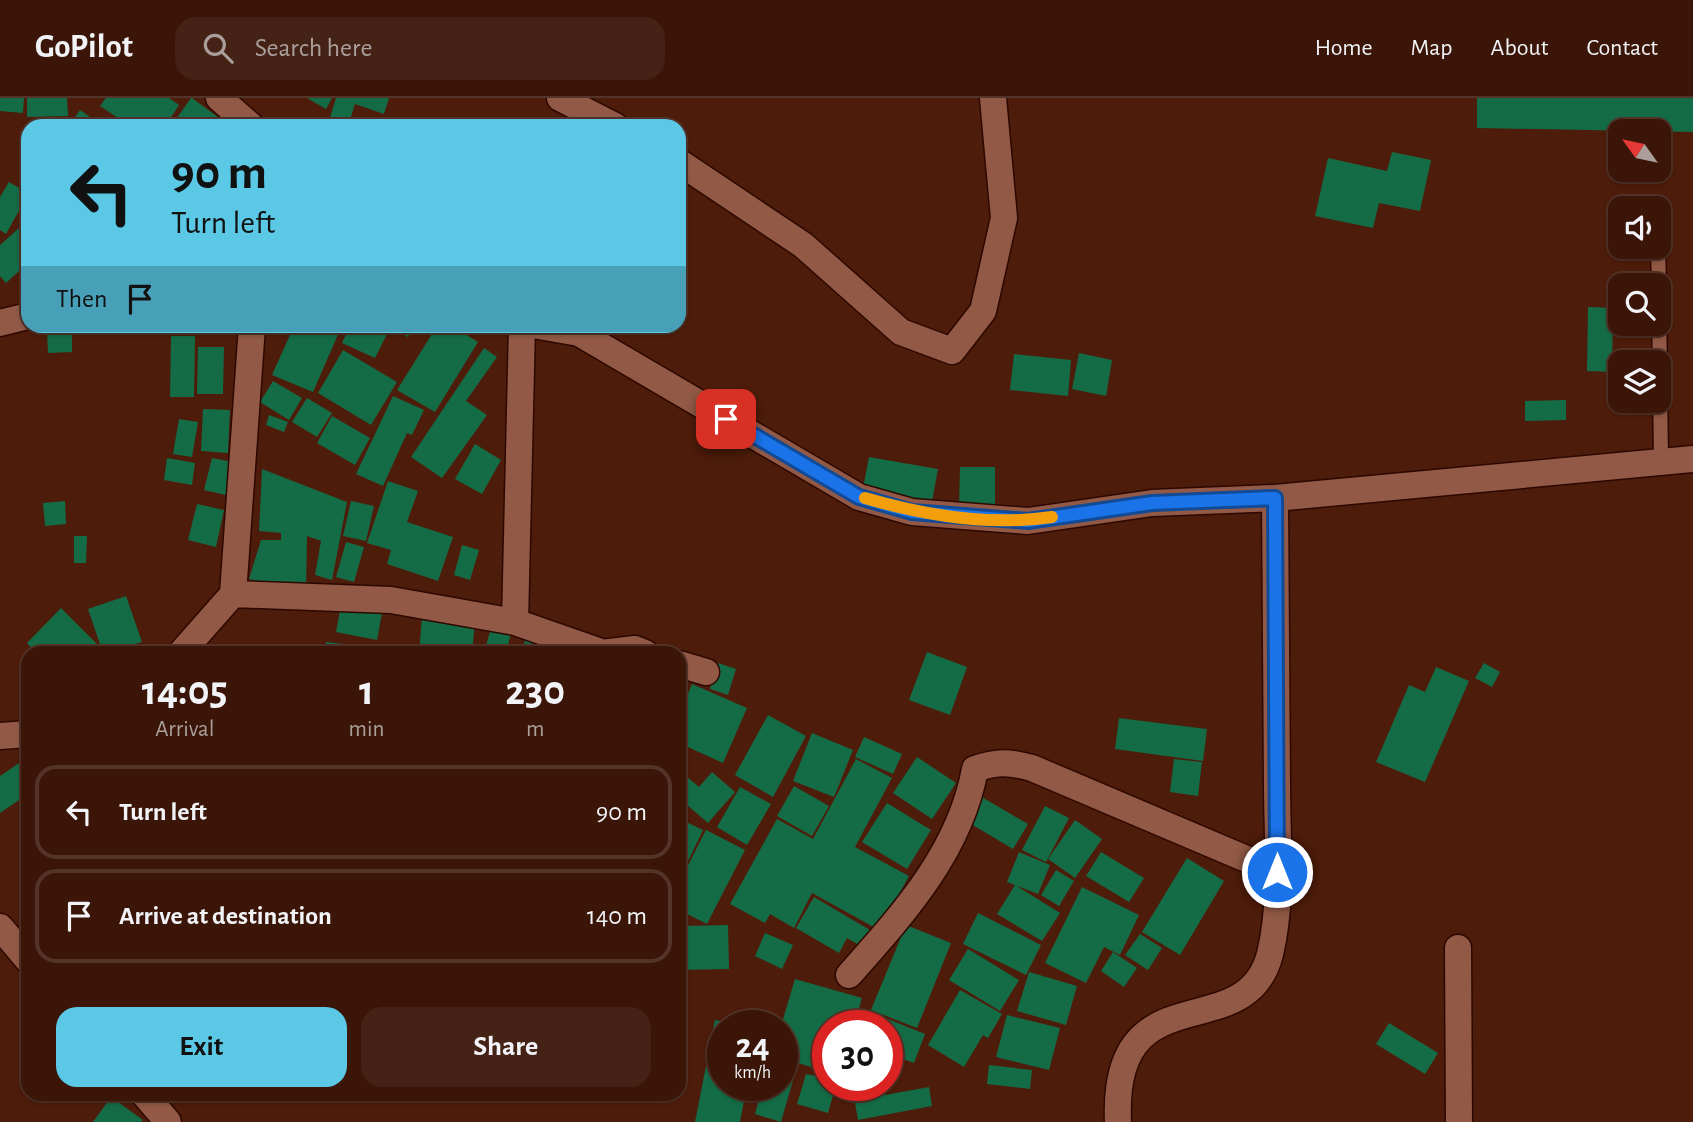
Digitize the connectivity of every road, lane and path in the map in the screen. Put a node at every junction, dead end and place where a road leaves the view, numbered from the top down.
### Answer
1 (219, 98) edge
2 (561, 98) edge
3 (993, 98) edge
4 (243, 119) edge
5 (602, 119) edge
6 (686, 167) edge
7 (21, 318) edge
8 (0, 323) edge
9 (252, 333) edge
10 (522, 333) edge
11 (579, 333) edge
12 (1659, 336) edge
13 (1693, 459) edge
14 (1661, 460) junction
15 (1275, 498) junction
16 (233, 594) junction
17 (515, 622) junction
18 (187, 646) edge
19 (584, 646) edge
20 (686, 666) edge
21 (706, 673) dead end
22 (21, 734) edge
23 (0, 736) edge
24 (1277, 872) junction
25 (0, 928) edge
26 (1458, 948) dead end
27 (21, 952) edge
28 (849, 975) dead end
29 (150, 1101) edge
30 (168, 1122) edge
31 (1118, 1122) edge
32 (1460, 1122) edge

1 - 4 street
2 - 5 street
3 - 6 street
7 - 8 street
9 - 16 street
10 - 17 street
11 - 15 street
12 - 14 lane
13 - 14 street
14 - 15 street
15 - 24 street
16 - 17 street
16 - 18 street
17 - 19 street
20 - 21 street
22 - 23 street
24 - 28 street
24 - 31 street
25 - 27 street
26 - 32 street
29 - 30 street

